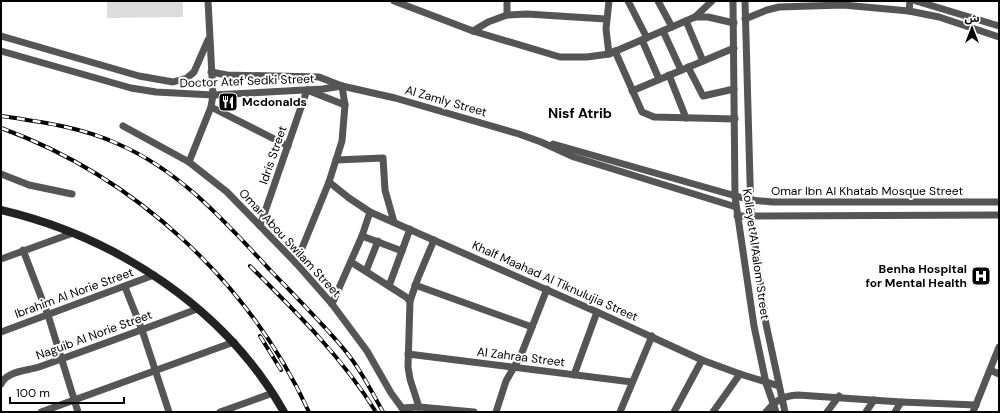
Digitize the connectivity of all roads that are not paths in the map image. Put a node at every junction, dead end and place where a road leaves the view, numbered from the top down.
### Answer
1 (208, 1) edge
2 (394, 1) edge
3 (507, 1) edge
4 (609, 1) edge
5 (628, 1) edge
6 (658, 1) edge
7 (712, 1) edge
8 (733, 1) edge
9 (745, 1) edge
10 (910, 1) edge
11 (916, 1) edge
12 (942, 7) junction
13 (909, 11) junction
14 (507, 15) junction
15 (695, 17) junction
16 (939, 17) junction
17 (606, 19) junction
18 (745, 19) junction
19 (686, 21) junction
20 (734, 23) junction
21 (996, 25) edge
22 (672, 27) junction
23 (473, 31) junction
24 (663, 31) junction
25 (992, 35) junction
26 (1, 36) edge
27 (999, 37) edge
28 (644, 39) junction
29 (208, 40) junction
30 (734, 48) junction
31 (1, 51) edge
32 (612, 52) junction
33 (703, 61) junction
34 (688, 67) junction
35 (681, 70) junction
36 (211, 72) junction
37 (669, 75) junction
38 (659, 79) junction
39 (162, 81) junction
40 (342, 86) junction
41 (734, 89) junction
42 (307, 90) junction
43 (632, 91) junction
44 (156, 92) junction
45 (213, 95) junction
46 (345, 105) junction
47 (211, 107) junction
48 (686, 118) junction
49 (735, 119) junction
50 (123, 126) dead end
51 (541, 142) junction
52 (288, 146) junction
53 (336, 160) junction
54 (189, 162) junction
55 (1, 174) edge
56 (329, 182) junction
57 (72, 194) dead end
58 (735, 197) junction
59 (750, 200) junction
60 (923, 202) junction
61 (999, 202) edge
62 (736, 207) junction
63 (1, 210) edge
64 (370, 212) junction
65 (999, 214) edge
66 (922, 215) junction
67 (737, 216) junction
68 (751, 216) junction
69 (394, 222) junction
70 (260, 226) junction
71 (410, 229) junction
72 (73, 233) junction
73 (362, 236) junction
74 (434, 240) junction
75 (378, 241) junction
76 (23, 250) junction
77 (402, 250) junction
78 (1, 259) edge
79 (351, 262) junction
80 (296, 263) junction
81 (366, 271) junction
82 (154, 275) junction
83 (415, 285) junction
84 (390, 286) junction
85 (125, 287) junction
86 (547, 290) junction
87 (410, 301) junction
88 (332, 304) junction
89 (198, 310) junction
90 (598, 312) junction
91 (48, 314) junction
92 (532, 327) junction
93 (142, 330) junction
94 (1, 332) edge
95 (652, 336) junction
96 (768, 337) junction
97 (757, 340) junction
98 (234, 342) junction
99 (999, 347) edge
100 (408, 354) junction
101 (62, 359) junction
102 (702, 360) junction
103 (514, 367) junction
104 (990, 370) junction
105 (155, 371) junction
106 (740, 374) junction
107 (999, 374) edge
108 (574, 375) junction
109 (632, 382) junction
110 (766, 383) junction
111 (1, 384) edge
112 (779, 386) junction
113 (273, 393) junction
114 (839, 396) junction
115 (782, 398) junction
116 (74, 400) junction
117 (874, 400) junction
118 (774, 402) junction
119 (901, 402) junction
120 (935, 404) junction
121 (976, 404) junction
122 (419, 407) junction
123 (403, 410) edge
124 (41, 412) edge
125 (78, 412) edge
126 (169, 412) edge
127 (220, 412) edge
128 (284, 412) edge
129 (474, 412) edge
130 (496, 412) edge
131 (620, 412) edge
132 (674, 412) edge
133 (714, 412) edge
134 (766, 412) edge
135 (776, 412) edge
136 (785, 412) edge
137 (827, 412) edge
138 (866, 412) edge
139 (895, 412) edge
140 (930, 412) edge
141 (973, 412) edge

1 - 29 street
2 - 23 street
3 - 14 street
4 - 17 street
5 - 28 street
6 - 22 street
7 - 15 street
8 - 20 street, Kolleyet Al Aalom Street
9 - 18 street, Kolleyet Al Aalom Street
10 - 13 street
11 - 12 street
12 - 16 street
12 - 21 street
13 - 16 street
13 - 18 street
14 - 17 street
14 - 23 street
15 - 19 street
15 - 20 street
16 - 25 street
17 - 32 street
18 - 59 street, Kolleyet Al Aalom Street
19 - 22 street
19 - 33 street
20 - 30 street, Kolleyet Al Aalom Street
21 - 25 street
22 - 24 street
23 - 32 street
24 - 28 street
24 - 35 street
25 - 27 street
26 - 39 street, Doctor Atef Sedki Street
28 - 32 street
28 - 38 street
29 - 36 street
29 - 39 street, Doctor Atef Sedki Street
30 - 33 street
30 - 41 street, Kolleyet Al Aalom Street
31 - 44 street, Doctor Atef Sedki Street
32 - 43 street
33 - 34 street
34 - 35 street
34 - 41 street
35 - 37 street
36 - 40 street, Doctor Atef Sedki Street
36 - 45 street
37 - 38 street
37 - 48 street
38 - 43 street
39 - 44 street
40 - 42 street, Doctor Atef Sedki Street
40 - 46 street
40 - 51 street, Al Zamly Street
41 - 49 street, Kolleyet Al Aalom Street
42 - 45 street, Doctor Atef Sedki Street
42 - 46 street
42 - 52 street, Idris Street
43 - 48 street
44 - 45 street, Doctor Atef Sedki Street
45 - 47 street
46 - 53 street
47 - 52 street
47 - 54 street
48 - 49 street
49 - 58 street, Kolleyet Al Aalom Street
50 - 54 street, Omar Abou Swilam Street
51 - 58 street, Al Zamly Street
51 - 62 street, Al Zamly Street
52 - 70 street, Idris Street
53 - 56 street
53 - 69 street
54 - 70 street, Omar Abou Swilam Street
55 - 57 street
56 - 64 street, Khalf Maahad Al Tiknulujia Street
56 - 80 street
58 - 59 street, Omar Ibn Al Khatab Mosque Street
58 - 62 street, Kolleyet Al Aalom Street
59 - 60 street, Omar Ibn Al Khatab Mosque Street
59 - 68 street, Kolleyet Al Aalom Street
60 - 61 street, Omar Ibn Al Khatab Mosque Street
60 - 66 street
62 - 67 street, Kolleyet Al Aalom Street
63 - 72 main road
64 - 69 street, Khalf Maahad Al Tiknulujia Street
64 - 73 street
65 - 66 street, Omar Ibn Al Khatab Mosque Street
66 - 68 street, Omar Ibn Al Khatab Mosque Street
67 - 68 street, Omar Ibn Al Khatab Mosque Street
67 - 97 street, Kolleyet Al Aalom Street
68 - 96 street, Kolleyet Al Aalom Street
69 - 71 street, Khalf Maahad Al Tiknulujia Street
70 - 80 street, Omar Abou Swilam Street
71 - 74 street, Khalf Maahad Al Tiknulujia Street
71 - 77 street
72 - 76 street
72 - 82 main road
73 - 75 street
73 - 79 street
74 - 83 street
74 - 86 street, Khalf Maahad Al Tiknulujia Street
75 - 77 street
75 - 81 street
76 - 78 street
76 - 91 street
77 - 84 street
79 - 81 street
79 - 88 street
80 - 88 street, Omar Abou Swilam Street
81 - 84 street
82 - 85 street, Ibrahim Al Norie Street
82 - 89 main road
83 - 87 street
83 - 92 street
84 - 87 street
85 - 91 street, Ibrahim Al Norie Street
85 - 93 street
86 - 90 street, Khalf Maahad Al Tiknulujia Street
86 - 92 street
87 - 100 street
88 - 123 street, Omar Abou Swilam Street
89 - 93 street, Naguib Al Norie Street
89 - 98 main road
90 - 95 street, Khalf Maahad Al Tiknulujia Street
90 - 108 street
91 - 94 street, Ibrahim Al Norie Street
91 - 101 street
92 - 103 street
93 - 101 street, Naguib Al Norie Street
93 - 105 street
95 - 102 street, Khalf Maahad Al Tiknulujia Street
95 - 109 street
96 - 97 street
96 - 112 street, Kolleyet Al Aalom Street
97 - 110 street, Kolleyet Al Aalom Street
98 - 105 street
98 - 113 main road
99 - 104 street
100 - 103 street, Al Zahraa Street
100 - 122 street
101 - 111 street, Naguib Al Norie Street
101 - 116 street
102 - 106 street, Khalf Maahad Al Tiknulujia Street
102 - 132 street
103 - 108 street, Al Zahraa Street
103 - 130 street
104 - 107 street
104 - 121 street
105 - 116 street
105 - 126 street
106 - 110 street, Khalf Maahad Al Tiknulujia Street
106 - 133 street
108 - 109 street, Al Zahraa Street
109 - 131 street
110 - 112 street, Khalf Maahad Al Tiknulujia Street
110 - 118 street, Kolleyet Al Aalom Street
112 - 115 street, Kolleyet Al Aalom Street
113 - 127 street
113 - 128 main road
114 - 115 street
114 - 117 street
114 - 137 street
115 - 118 street
115 - 136 street, Kolleyet Al Aalom Street
116 - 124 street
116 - 125 street
117 - 119 street
117 - 138 street
118 - 134 street
118 - 135 street, Kolleyet Al Aalom Street
119 - 120 street
119 - 139 street
120 - 121 street
120 - 140 street
121 - 141 street
122 - 123 street
122 - 129 street

